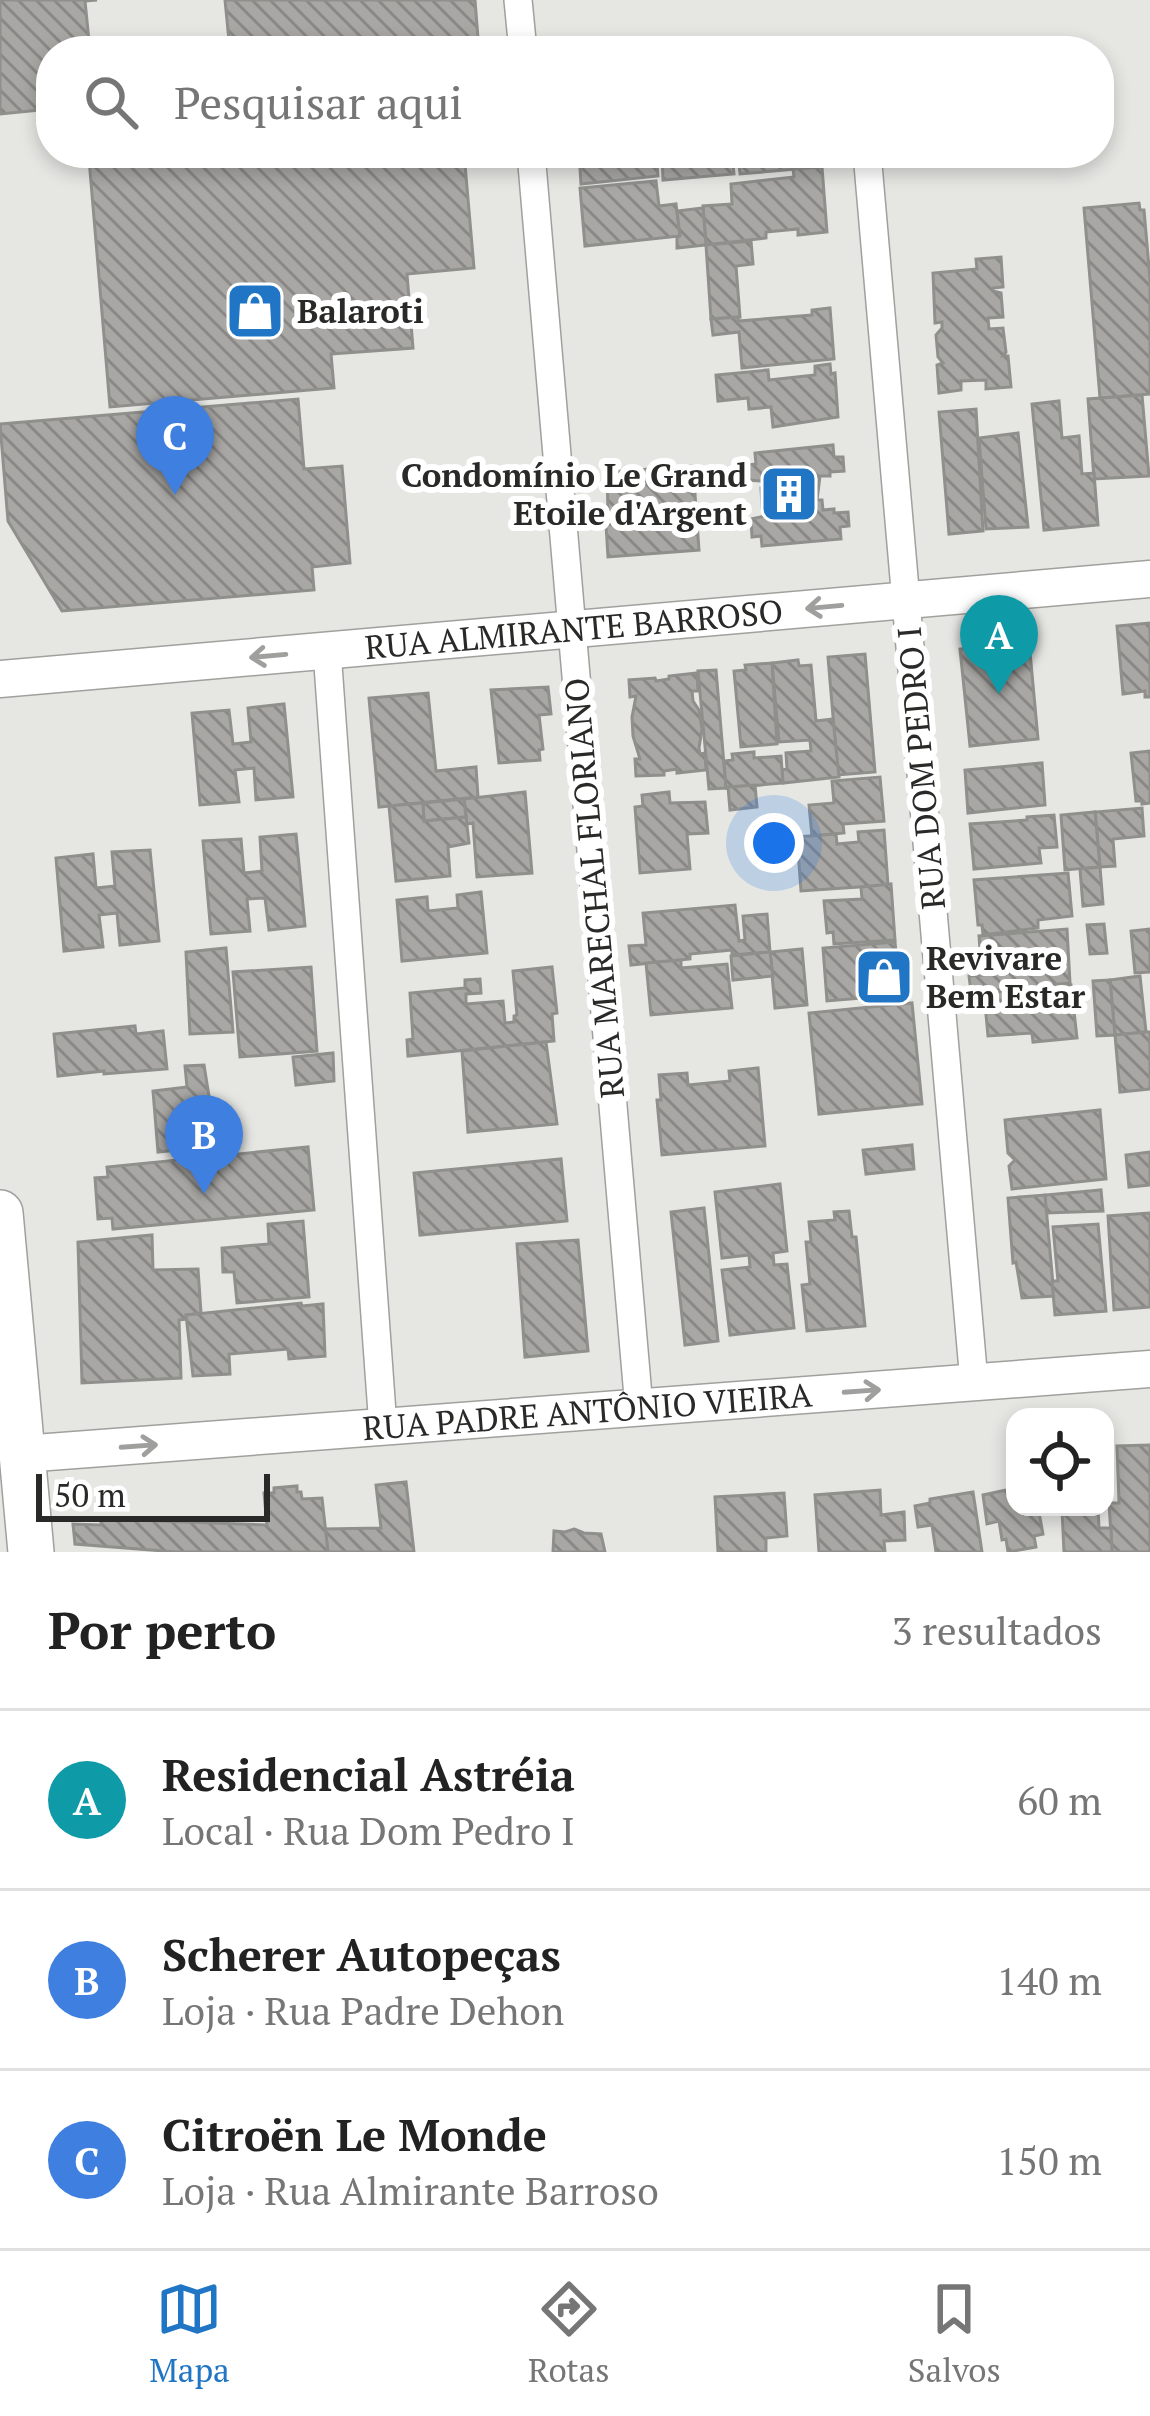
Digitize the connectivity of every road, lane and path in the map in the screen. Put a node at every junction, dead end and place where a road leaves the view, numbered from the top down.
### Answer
1 (518, 0) edge
2 (522, 36) edge
3 (532, 168) edge
4 (868, 168) edge
5 (1150, 579) edge
6 (906, 600) junction
7 (572, 629) junction
8 (327, 651) junction
9 (0, 679) edge
10 (0, 1213) edge
11 (1150, 1369) edge
12 (974, 1382) junction
13 (639, 1408) junction
14 (383, 1427) junction
15 (22, 1454) junction
16 (31, 1552) edge

1 - 2 street
3 - 7 street, RUA MARECHAL FLORIANO
4 - 6 street, RUA DOM PEDRO I
5 - 6 street, RUA ALMIRANTE BARROSO
6 -> 7 street, RUA ALMIRANTE BARROSO
6 - 12 street, RUA DOM PEDRO I
7 - 8 street, RUA ALMIRANTE BARROSO
7 - 13 street, RUA MARECHAL FLORIANO
8 -> 9 street, RUA ALMIRANTE BARROSO
8 - 14 street
10 - 15 main road
11 - 12 street, RUA PADRE ANTÔNIO VIEIRA
13 -> 12 street, RUA PADRE ANTÔNIO VIEIRA
13 - 14 street, RUA PADRE ANTÔNIO VIEIRA
15 -> 14 street, RUA PADRE ANTÔNIO VIEIRA
15 - 16 main road

